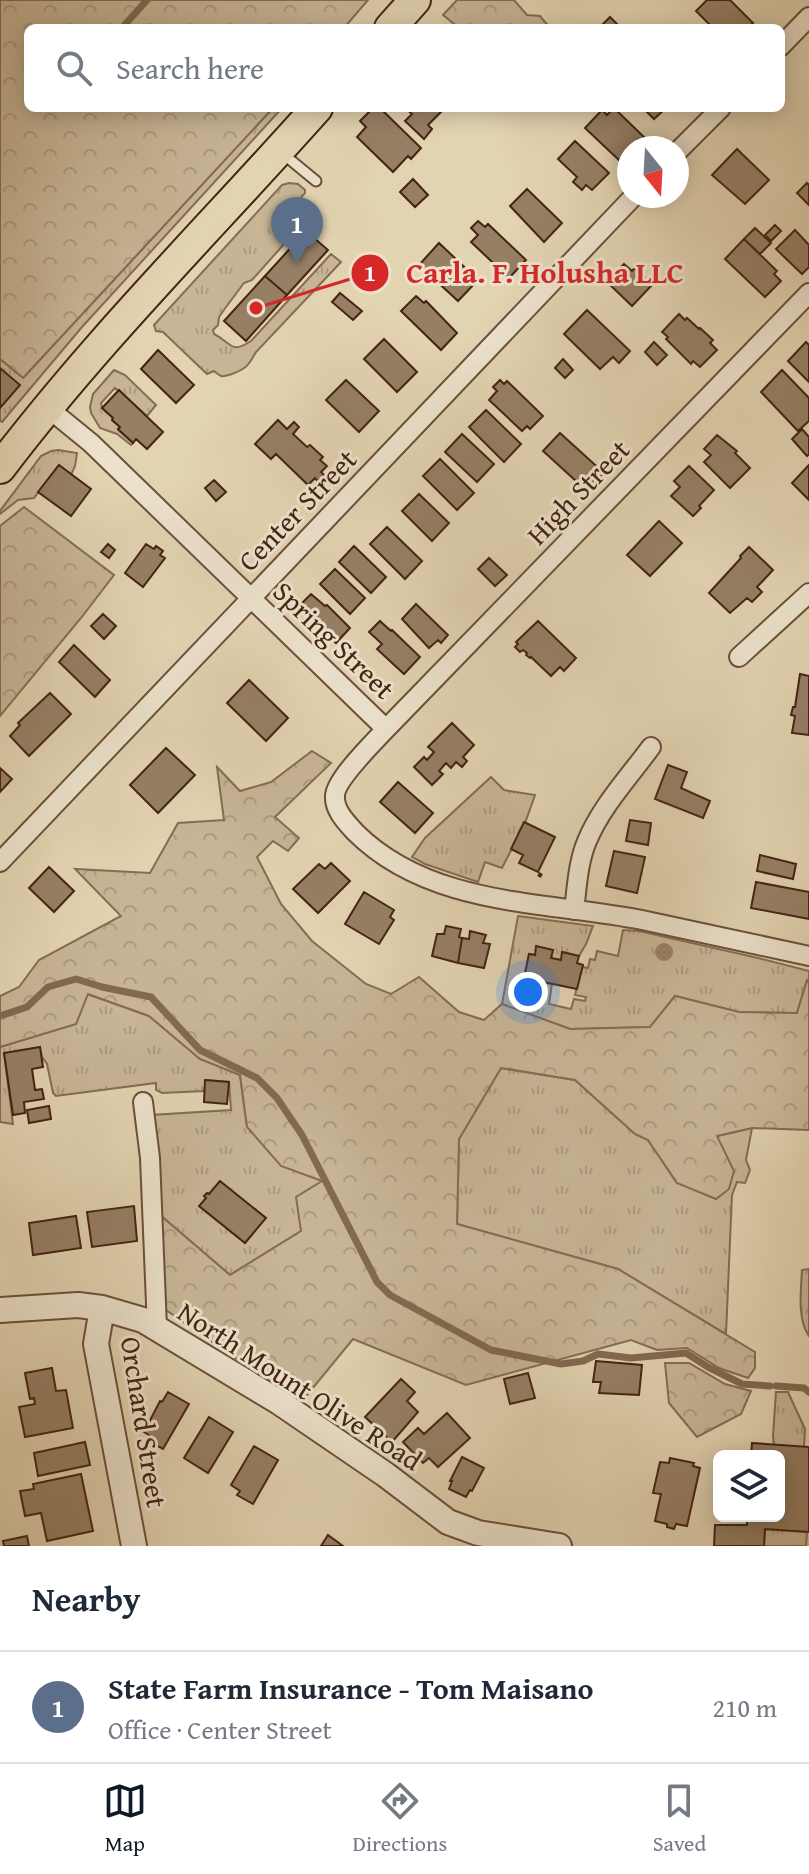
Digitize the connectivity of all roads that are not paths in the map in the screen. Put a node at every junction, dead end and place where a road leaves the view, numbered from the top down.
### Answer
1 (415, 0) edge
2 (809, 17) edge
3 (394, 24) edge
4 (785, 42) edge
5 (313, 112) edge
6 (717, 112) edge
7 (689, 140) edge
8 (279, 151) junction
9 (316, 181) dead end
10 (623, 208) edge
11 (809, 293) edge
12 (48, 408) junction
13 (0, 468) edge
14 (809, 593) edge
15 (252, 599) junction
16 (739, 657) dead end
17 (386, 729) junction
18 (651, 747) dead end
19 (0, 862) edge
20 (574, 910) junction
21 (809, 956) edge
22 (143, 1102) dead end
23 (102, 1308) junction
24 (0, 1310) edge
25 (157, 1328) junction
26 (479, 1540) edge
27 (134, 1546) edge
28 (559, 1546) edge

1 - 3 main road
2 - 4 street
5 - 8 main road
6 - 7 street
8 - 9 lane
8 - 12 main road
10 - 15 street, Center Street
11 - 17 street, High Street
12 - 13 main road
12 - 15 street, Spring Street
14 - 16 street
15 - 17 street, Spring Street
15 - 19 street, Center Street
17 - 20 street, Spring Street
18 - 20 street
20 - 21 street, Spring Street
22 - 25 street
23 - 24 street, North Mount Olive Road
23 - 25 street, North Mount Olive Road
23 - 27 street, Orchard Street
25 - 26 street, North Mount Olive Road
26 - 28 street, North Mount Olive Road

